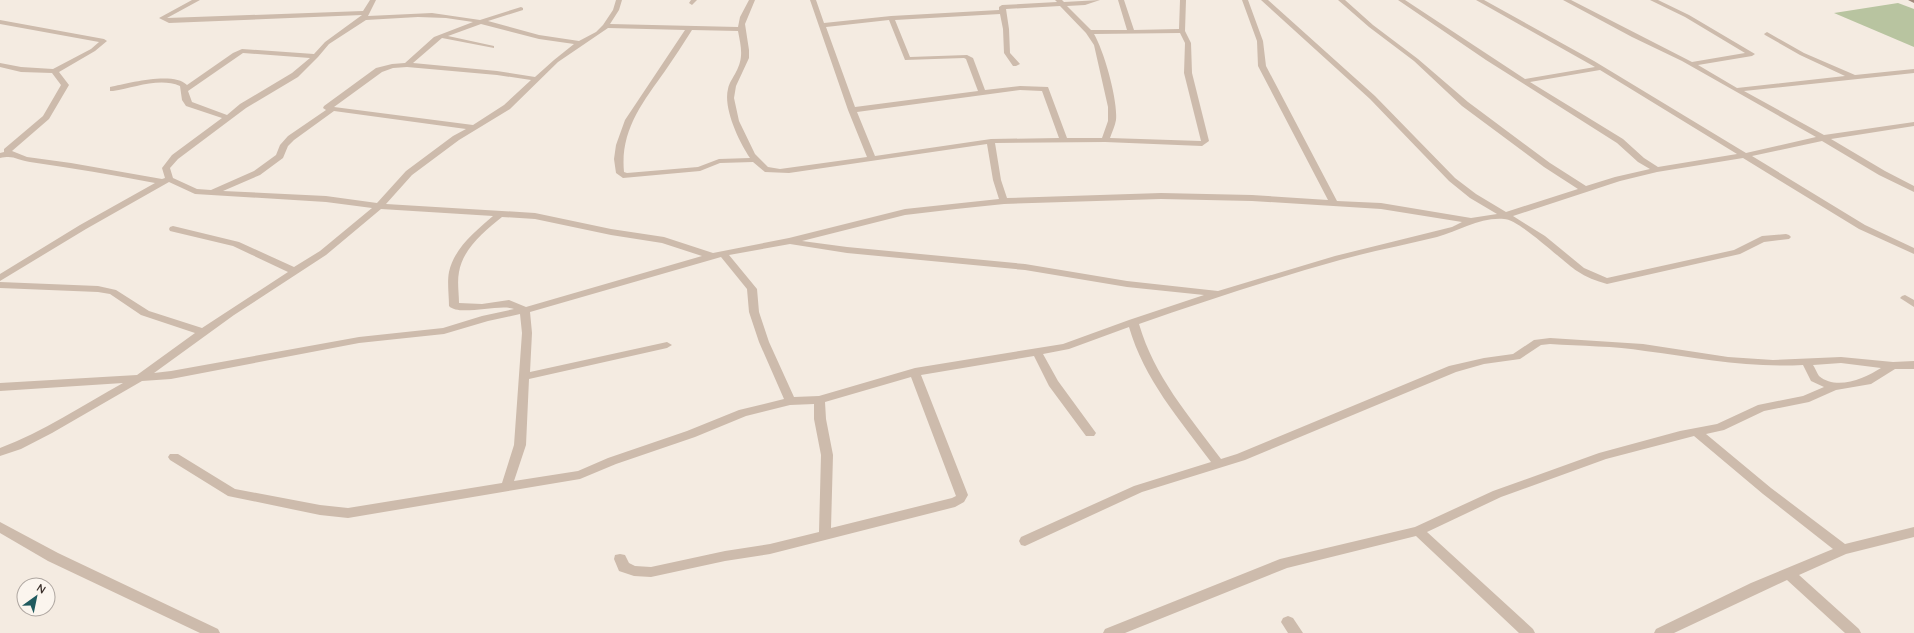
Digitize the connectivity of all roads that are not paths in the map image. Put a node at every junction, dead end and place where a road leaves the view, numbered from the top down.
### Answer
1 (197, 0) edge
2 (373, 0) edge
3 (619, 0) edge
4 (752, 0) edge
5 (813, 0) edge
6 (1097, 0) edge
7 (1121, 0) edge
8 (1182, 0) edge
9 (1245, 0) edge
10 (1264, 0) edge
11 (1341, 0) edge
12 (1401, 0) edge
13 (1479, 0) edge
14 (1566, 0) edge
15 (1653, 0) edge
16 (1059, 2) edge
17 (1001, 6) edge
18 (520, 9) dead end
19 (364, 16) junction
20 (891, 18) junction
21 (0, 22) edge
22 (482, 22) junction
23 (822, 25) junction
24 (606, 26) junction
25 (690, 28) junction
26 (741, 28) junction
27 (1182, 31) junction
28 (1088, 32) junction
29 (1131, 32) junction
30 (1767, 34) dead end
31 (441, 36) junction
32 (580, 43) junction
33 (492, 47) dead end
34 (316, 56) junction
35 (0, 64) edge
36 (1016, 64) dead end
37 (1692, 64) junction
38 (407, 65) junction
39 (1600, 68) junction
40 (55, 71) junction
41 (1914, 71) edge
42 (1853, 77) junction
43 (536, 79) junction
44 (1525, 81) junction
45 (112, 89) dead end
46 (185, 90) junction
47 (1737, 90) junction
48 (983, 94) junction
49 (331, 110) junction
50 (852, 110) junction
51 (226, 118) junction
52 (1914, 124) edge
53 (1900, 126) junction
54 (474, 128) junction
55 (1914, 133) edge
56 (1823, 138) junction
57 (1105, 140) junction
58 (991, 141) junction
59 (1064, 141) junction
60 (5, 152) edge
61 (1746, 155) junction
62 (872, 158) junction
63 (754, 160) junction
64 (1657, 170) junction
65 (166, 180) junction
66 (1914, 189) edge
67 (1586, 190) junction
68 (212, 193) junction
69 (1004, 200) junction
70 (1334, 203) junction
71 (379, 206) junction
72 (500, 214) junction
73 (1503, 216) junction
74 (1471, 221) junction
75 (173, 228) dead end
76 (1786, 237) dead end
77 (789, 241) junction
78 (1914, 251) edge
79 (724, 255) junction
80 (712, 256) junction
81 (294, 271) junction
82 (0, 278) edge
83 (0, 284) edge
84 (1221, 293) junction
85 (1905, 298) dead end
86 (1914, 304) edge
87 (525, 310) junction
88 (1133, 322) junction
89 (202, 332) junction
90 (667, 345) dead end
91 (1037, 352) junction
92 (1806, 361) junction
93 (1914, 365) edge
94 (1893, 366) junction
95 (915, 372) junction
96 (523, 377) junction
97 (140, 378) junction
98 (0, 387) edge
99 (1834, 387) junction
100 (819, 400) junction
101 (790, 401) junction
102 (1090, 433) dead end
103 (1697, 433) junction
104 (0, 452) edge
105 (174, 457) dead end
106 (1218, 463) junction
107 (506, 488) junction
108 (0, 527) edge
109 (1418, 531) junction
110 (1914, 532) edge
111 (825, 535) junction
112 (1025, 541) dead end
113 (1843, 550) junction
114 (620, 559) dead end
115 (1788, 573) junction
116 (213, 633) edge
117 (1110, 633) edge
118 (1528, 633) edge
119 (1661, 633) edge
120 (1854, 633) edge

1 - 19 street
2 - 19 street
3 - 24 street
4 - 26 street
5 - 23 street
6 - 16 street
7 - 29 street
8 - 27 street
9 - 70 street
10 - 73 street
11 - 67 street
12 - 44 street
13 - 39 street
14 - 37 street
15 - 37 street
16 - 17 street
16 - 28 street
17 - 20 street
17 - 36 street
18 - 22 street
19 - 22 street
19 - 34 street
20 - 23 street
20 - 48 street
21 - 40 street
22 - 31 street
22 - 32 street
23 - 50 street
24 - 25 street
24 - 32 street
25 - 26 street
25 - 63 street
26 - 63 street
27 - 29 street
27 - 57 street
28 - 29 street
28 - 57 street
30 - 42 street
31 - 33 street
31 - 38 street
32 - 43 street
34 - 46 street
34 - 51 street
35 - 40 street
37 - 47 street
38 - 43 street
38 - 49 street
39 - 44 street
39 - 61 street
40 - 60 street
41 - 42 street
42 - 47 street
43 - 54 street
44 - 64 street
45 - 46 street
46 - 51 street
47 - 56 street
48 - 50 street
48 - 59 street
49 - 54 street
49 - 68 street
50 - 62 street
51 - 65 street
52 - 53 street
53 - 55 street
53 - 56 street
54 - 71 street
56 - 61 street
56 - 66 street
57 - 59 street
58 - 59 street
58 - 62 street
58 - 69 street
60 - 65 street
61 - 64 street
61 - 78 street
62 - 63 street
64 - 67 street
65 - 68 street
65 - 82 street
67 - 73 street
68 - 71 street
69 - 70 street
69 - 77 street
70 - 74 street
71 - 72 street
71 - 81 street
72 - 80 street
72 - 87 street
73 - 74 street
73 - 76 street
74 - 84 street
75 - 81 street
77 - 79 street
77 - 84 street
79 - 80 street
79 - 101 street
80 - 87 street
81 - 89 street
83 - 89 street
84 - 88 street
85 - 86 street
87 - 96 street
87 - 97 street
88 - 91 street
88 - 106 street
89 - 97 street
90 - 96 street
91 - 95 street
91 - 102 street
92 - 94 street
92 - 99 street
92 - 106 street
93 - 94 street
94 - 99 street
95 - 100 street
95 - 111 street
96 - 107 street
97 - 98 street
97 - 104 street
99 - 103 street
100 - 101 street
100 - 111 street
101 - 107 street
103 - 109 street
103 - 113 street
105 - 107 street
106 - 112 street
108 - 116 street
109 - 117 street
109 - 118 street
110 - 113 street
111 - 114 street
113 - 115 street
115 - 119 street
115 - 120 street

